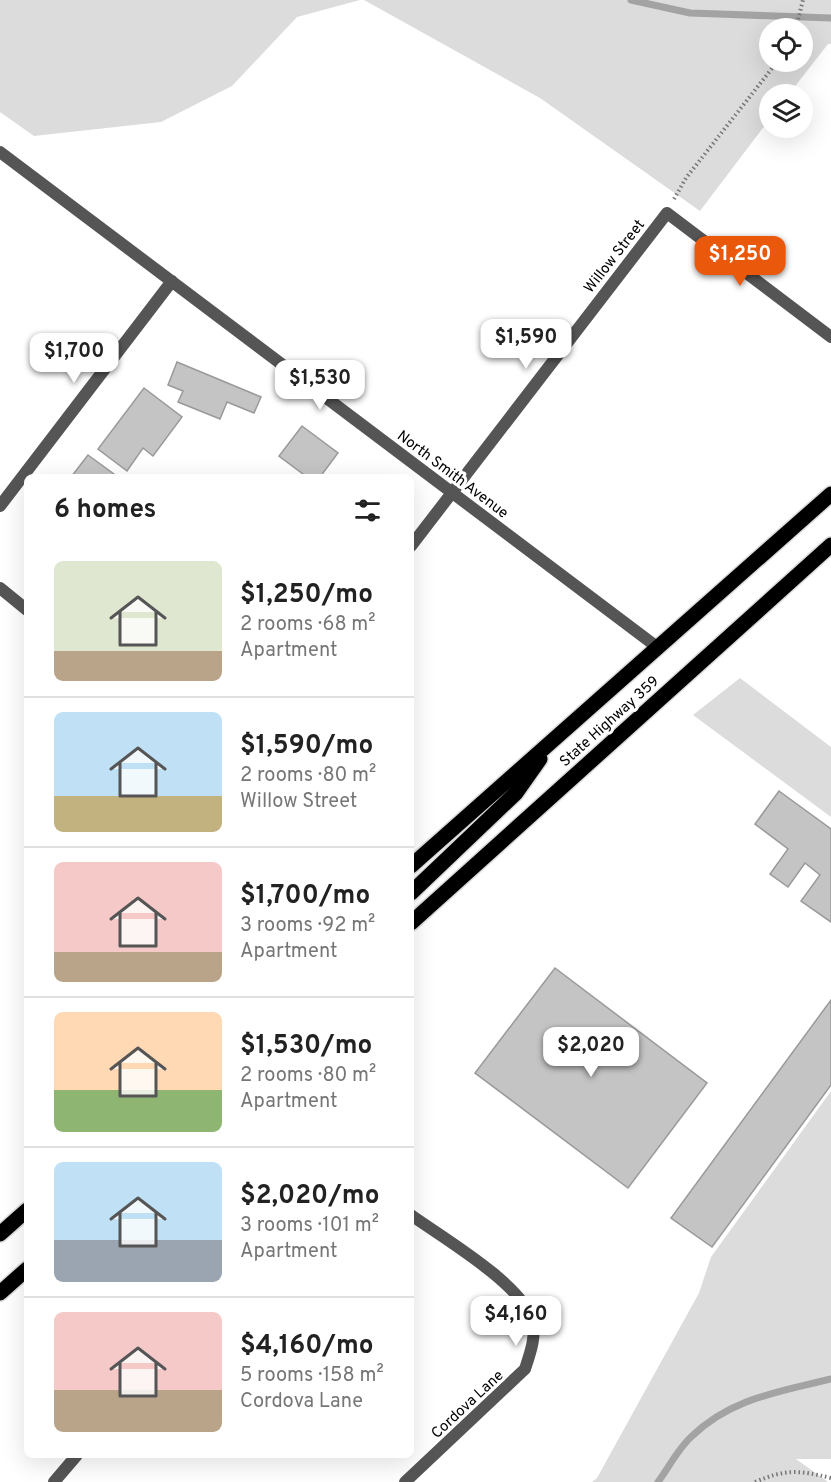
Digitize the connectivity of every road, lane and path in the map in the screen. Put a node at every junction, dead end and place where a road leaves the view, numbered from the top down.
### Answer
1 (803, 0) edge
2 (798, 18) edge
3 (769, 72) edge
4 (0, 152) edge
5 (667, 213) junction
6 (172, 281) junction
7 (831, 337) edge
8 (24, 474) edge
9 (24, 475) edge
10 (451, 492) junction
11 (831, 494) edge
12 (0, 506) edge
13 (414, 542) edge
14 (831, 545) edge
15 (0, 588) edge
16 (24, 608) edge
17 (657, 647) junction
18 (552, 741) junction
19 (414, 863) edge
20 (414, 890) edge
21 (414, 920) edge
22 (24, 1213) edge
23 (414, 1217) edge
24 (0, 1234) edge
25 (24, 1272) edge
26 (0, 1293) edge
27 (74, 1458) edge
28 (831, 1478) edge
29 (765, 1480) edge
30 (54, 1482) edge
31 (405, 1482) edge
32 (755, 1482) edge

1 - 2 path
3 - 5 path
4 - 6 street, North Smith Avenue
5 - 7 street
5 - 10 street, Willow Street
6 - 8 street
6 - 10 street, North Smith Avenue
9 - 12 street
10 - 13 street, Willow Street
10 - 17 street, North Smith Avenue
11 - 17 main road, State Highway 359
14 - 21 main road, State Highway 359
15 - 16 street
17 - 18 main road, State Highway 359
18 - 19 main road, State Highway 359
18 - 20 main road
22 - 24 main road
23 - 31 street, Cordova Lane
25 - 26 main road
27 - 30 street
28 - 29 path
29 - 32 path

